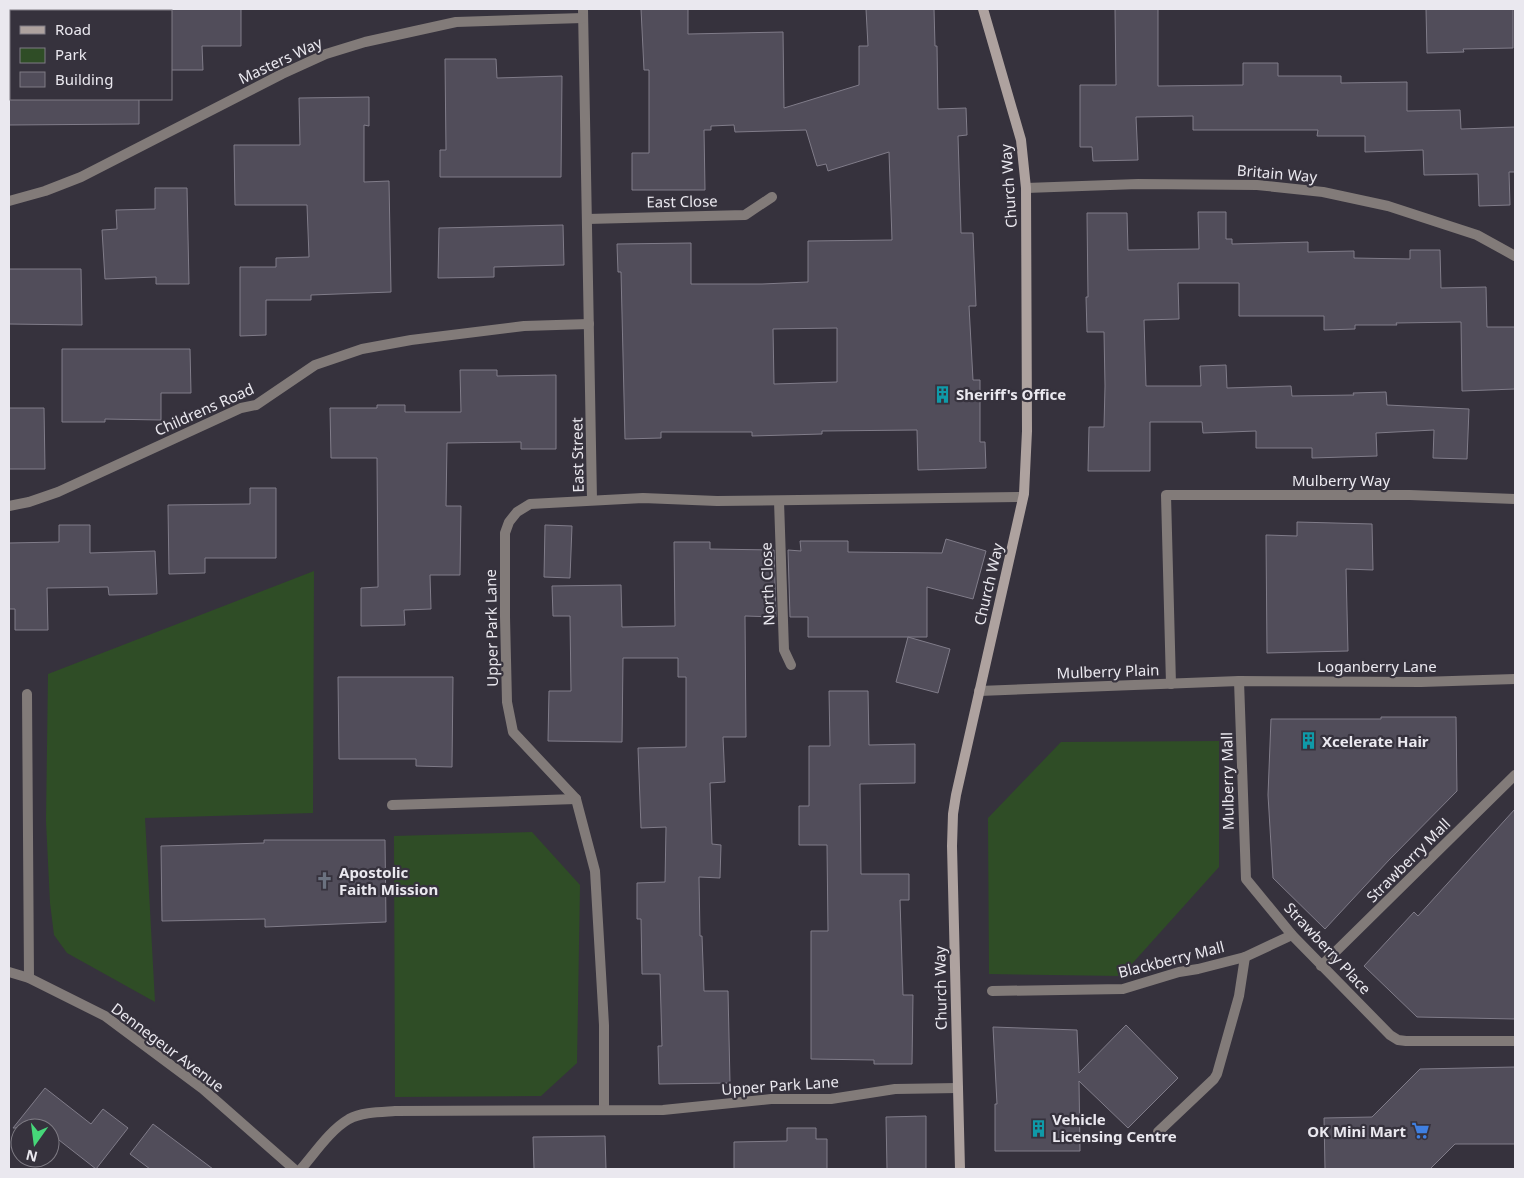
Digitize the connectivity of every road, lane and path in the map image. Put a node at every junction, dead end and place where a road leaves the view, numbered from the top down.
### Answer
1 (983, 9) edge
2 (583, 14) edge
3 (1026, 188) junction
4 (772, 198) dead end
5 (9, 201) edge
6 (587, 218) junction
7 (1515, 256) edge
8 (589, 324) junction
9 (1023, 497) junction
10 (1515, 499) edge
11 (592, 500) junction
12 (779, 500) junction
13 (9, 506) edge
14 (791, 665) dead end
15 (1515, 679) edge
16 (1239, 681) junction
17 (1170, 684) junction
18 (979, 691) junction
19 (27, 694) dead end
20 (1515, 775) edge
21 (576, 798) junction
22 (392, 805) dead end
23 (1246, 879) joint
24 (1292, 935) junction
25 (1245, 957) junction
26 (1321, 966) junction
27 (9, 972) edge
28 (29, 978) junction
29 (992, 991) dead end
30 (1515, 1041) edge
31 (958, 1088) junction
32 (604, 1109) junction
33 (1158, 1132) dead end
34 (294, 1169) edge
35 (301, 1169) edge
36 (960, 1169) edge

1 - 3 street, Church Way
2 - 5 street, Masters Way
2 - 6 street, East Street
3 - 7 street, Britain Way
3 - 9 street, Church Way
4 - 6 street, East Close
6 - 8 street, East Street
8 - 11 street, East Street
8 - 13 street, Childrens Road
9 - 12 street, East Street
9 - 18 street, Church Way
10 - 17 street, Mulberry Way
11 - 12 street, East Street
11 - 21 street, Upper Park Lane
12 - 14 street, North Close
15 - 16 street, Loganberry Lane
16 - 17 street, Mulberry Plain
16 - 23 street, Mulberry Mall
17 - 18 street, Mulberry Plain
18 - 31 street, Church Way
19 - 28 street
20 - 26 street, Strawberry Mall
21 - 22 street
21 - 32 street, Upper Park Lane
23 - 24 street, Strawberry Place
24 - 25 street, Blackberry Mall
24 - 26 street, Strawberry Place
25 - 29 street, Blackberry Mall
25 - 33 street
26 - 30 street, Strawberry Place
27 - 28 street, Dennegeur Avenue
28 - 34 street, Dennegeur Avenue
31 - 32 street, Upper Park Lane
31 - 36 street, Church Way
32 - 35 street, Upper Park Lane

